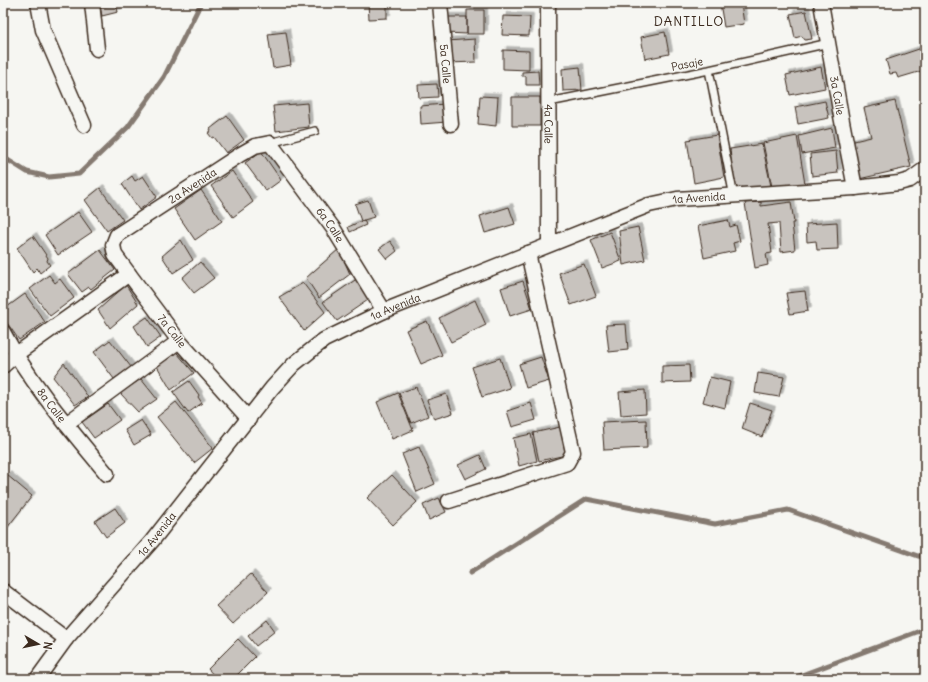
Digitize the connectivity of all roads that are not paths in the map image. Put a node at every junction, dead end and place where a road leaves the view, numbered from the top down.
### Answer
1 (38, 3) edge
2 (92, 3) edge
3 (440, 3) edge
4 (548, 3) edge
5 (821, 3) edge
6 (829, 43) junction
7 (97, 49) dead end
8 (709, 70) junction
9 (549, 102) junction
10 (451, 124) dead end
11 (84, 125) dead end
12 (315, 131) dead end
13 (270, 143) junction
14 (925, 170) edge
15 (855, 188) junction
16 (734, 197) junction
17 (117, 236) joint
18 (549, 244) junction
19 (528, 253) junction
20 (129, 274) junction
21 (384, 311) junction
22 (3, 332) edge
23 (179, 341) junction
24 (15, 355) junction
25 (3, 366) edge
26 (249, 419) junction
27 (66, 424) junction
28 (107, 474) dead end
29 (449, 501) dead end
30 (3, 591) edge
31 (66, 639) junction
32 (37, 679) edge

1 - 11 street
2 - 7 street
3 - 10 street, 5a Calle
4 - 9 street, 4a Calle
5 - 6 street, 3a Calle
6 - 8 lane, Pasaje
6 - 15 street, 3a Calle
8 - 9 lane, Pasaje
8 - 16 lane
9 - 18 street, 4a Calle
12 - 13 lane
13 - 17 street, 2a Avenida
13 - 21 street, 6a Calle
14 - 15 street, 1a Avenida
15 - 16 street, 1a Avenida
16 - 18 street, 1a Avenida
17 - 20 street, 7a Calle
18 - 19 street, 1a Avenida
19 - 21 street, 1a Avenida
19 - 29 street
20 - 23 street, 7a Calle
20 - 24 street
21 - 26 street, 1a Avenida
22 - 24 street, 8a Calle
23 - 26 street, 7a Calle
23 - 27 street
24 - 25 street
24 - 27 street, 8a Calle
26 - 31 street, 1a Avenida
27 - 28 street, 8a Calle
30 - 31 street
31 - 32 street, 1a Avenida

